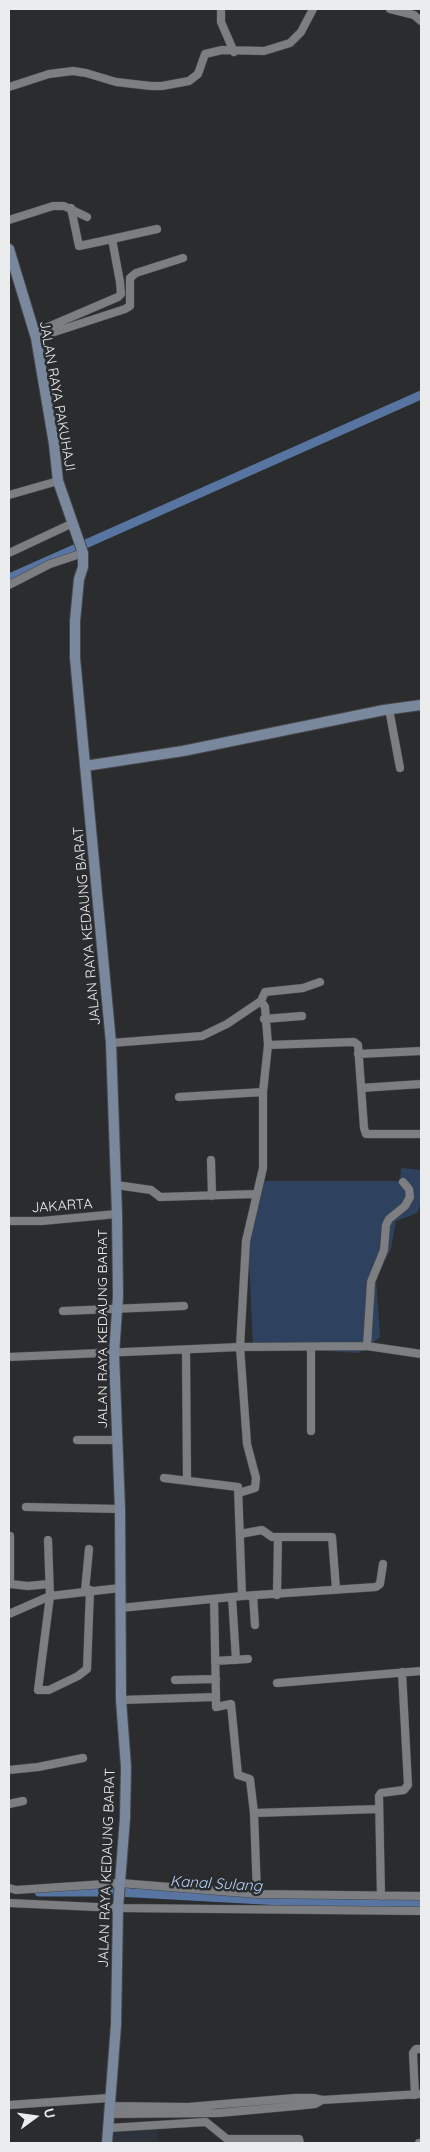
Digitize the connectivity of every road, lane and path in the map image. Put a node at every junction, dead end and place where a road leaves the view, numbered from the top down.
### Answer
1 (221, 9) edge
2 (313, 9) edge
3 (390, 9) edge
4 (421, 21) edge
5 (234, 52) junction
6 (9, 87) edge
7 (71, 208) junction
8 (87, 217) dead end
9 (9, 220) edge
10 (156, 229) dead end
11 (112, 239) junction
12 (9, 249) edge
13 (183, 258) dead end
14 (35, 335) junction
15 (58, 481) junction
16 (9, 495) edge
17 (74, 527) junction
18 (82, 550) junction
19 (9, 553) edge
20 (9, 585) edge
21 (421, 705) edge
22 (389, 709) junction
23 (85, 766) junction
24 (400, 768) dead end
25 (320, 982) dead end
26 (261, 1001) junction
27 (302, 1016) dead end
28 (264, 1019) junction
29 (111, 1043) junction
30 (268, 1045) junction
31 (421, 1051) edge
32 (358, 1054) junction
33 (421, 1084) edge
34 (361, 1088) junction
35 (263, 1092) junction
36 (179, 1097) dead end
37 (421, 1134) edge
38 (211, 1160) dead end
39 (403, 1182) dead end
40 (116, 1185) junction
41 (255, 1194) junction
42 (212, 1196) junction
43 (117, 1214) junction
44 (9, 1221) edge
45 (184, 1306) dead end
46 (117, 1308) junction
47 (63, 1311) dead end
48 (367, 1346) junction
49 (240, 1347) junction
50 (311, 1347) junction
51 (186, 1350) junction
52 (114, 1354) junction
53 (421, 1354) edge
54 (9, 1357) edge
55 (311, 1431) dead end
56 (77, 1440) dead end
57 (117, 1440) junction
58 (164, 1478) dead end
59 (187, 1480) junction
60 (239, 1493) junction
61 (26, 1508) dead end
62 (120, 1509) junction
63 (240, 1534) junction
64 (10, 1536) edge
65 (278, 1537) junction
66 (48, 1540) dead end
67 (89, 1549) dead end
68 (383, 1564) dead end
69 (49, 1584) junction
70 (120, 1588) junction
71 (336, 1589) junction
72 (88, 1591) junction
73 (277, 1595) junction
74 (50, 1596) junction
75 (242, 1596) junction
76 (253, 1596) junction
77 (232, 1597) junction
78 (214, 1599) junction
79 (120, 1608) junction
80 (9, 1614) edge
81 (255, 1625) dead end
82 (248, 1659) dead end
83 (236, 1660) junction
84 (215, 1661) junction
85 (421, 1671) edge
86 (402, 1672) junction
87 (216, 1679) junction
88 (175, 1680) dead end
89 (277, 1683) dead end
90 (216, 1697) junction
91 (121, 1700) junction
92 (84, 1758) dead end
93 (9, 1770) edge
94 (23, 1801) dead end
95 (9, 1804) edge
96 (379, 1809) junction
97 (254, 1813) junction
98 (9, 1888) edge
99 (120, 1889) junction
100 (257, 1894) junction
101 (381, 1896) junction
102 (421, 1896) edge
103 (9, 1903) edge
104 (118, 1908) junction
105 (421, 1911) edge
106 (421, 2049) edge
107 (418, 2095) edge
108 (9, 2105) edge
109 (109, 2106) junction
110 (108, 2128) junction
111 (107, 2143) edge
112 (300, 2143) edge

1 - 5 street
2 - 5 street
3 - 4 street
5 - 6 street
7 - 8 street
7 - 9 street
7 - 11 street
10 - 11 street
11 - 14 street
12 - 14 street, JALAN RAYA PAKUHAJI
13 - 14 street
14 - 15 street, JALAN RAYA PAKUHAJI
15 - 16 street
15 - 17 street, JALAN RAYA PAKUHAJI
17 - 18 street, JALAN RAYA PAKUHAJI
17 - 19 street
18 - 20 street
18 - 23 street, JALAN RAYA KEDAUNG BARAT
21 - 22 street
22 - 23 street
22 - 24 street
23 - 29 street, JALAN RAYA KEDAUNG BARAT
25 - 26 street
26 - 28 street
26 - 29 street
27 - 28 street
28 - 30 street
29 - 40 street, JALAN RAYA KEDAUNG BARAT
30 - 32 street
30 - 35 street
31 - 32 street
32 - 34 street
33 - 34 street
34 - 37 street
35 - 36 street
35 - 41 street
38 - 42 street
39 - 48 street
40 - 42 street
40 - 43 street, JALAN RAYA KEDAUNG BARAT
41 - 42 street
41 - 49 street
43 - 44 street, JAKARTA
43 - 46 street, JALAN RAYA KEDAUNG BARAT
45 - 46 street
46 - 47 street
46 - 52 street, JALAN RAYA KEDAUNG BARAT
48 - 50 street
48 - 53 street
49 - 50 street
49 - 51 street
49 - 60 street
50 - 55 street
51 - 52 street
51 - 59 street
52 - 54 street
52 - 57 street, JALAN RAYA KEDAUNG BARAT
56 - 57 street
57 - 62 street, JALAN RAYA KEDAUNG BARAT
58 - 59 street
59 - 60 street
60 - 63 street
61 - 62 street
62 - 70 street, JALAN RAYA KEDAUNG BARAT
63 - 65 street
63 - 75 street
64 - 69 street
65 - 71 street
65 - 73 street
66 - 69 street
67 - 72 street
68 - 71 street
69 - 74 street
70 - 72 street
70 - 79 street, JALAN RAYA KEDAUNG BARAT
71 - 73 street
72 - 74 street
72 - 74 street
73 - 76 street
74 - 80 street
75 - 76 street
75 - 77 street
76 - 81 street
77 - 78 street
77 - 83 street
78 - 79 street
78 - 84 street
79 - 91 street, JALAN RAYA KEDAUNG BARAT
82 - 83 street
83 - 84 street
84 - 87 street
85 - 86 street
86 - 89 street
86 - 96 street
87 - 88 street
87 - 90 street
90 - 91 street
90 - 97 street
91 - 99 street, JALAN RAYA KEDAUNG BARAT
92 - 93 street
94 - 95 street
96 - 97 street
96 - 101 street
97 - 100 street
98 - 99 street
99 - 100 street
99 - 104 street, JALAN RAYA KEDAUNG BARAT
100 - 101 street
101 - 102 street
103 - 104 street
104 - 105 street
104 - 109 street, JALAN RAYA KEDAUNG BARAT
106 - 107 street
107 - 109 street
108 - 109 street
109 - 110 street, JALAN RAYA KEDAUNG BARAT
110 - 111 street, JALAN RAYA KEDAUNG BARAT
110 - 112 street

